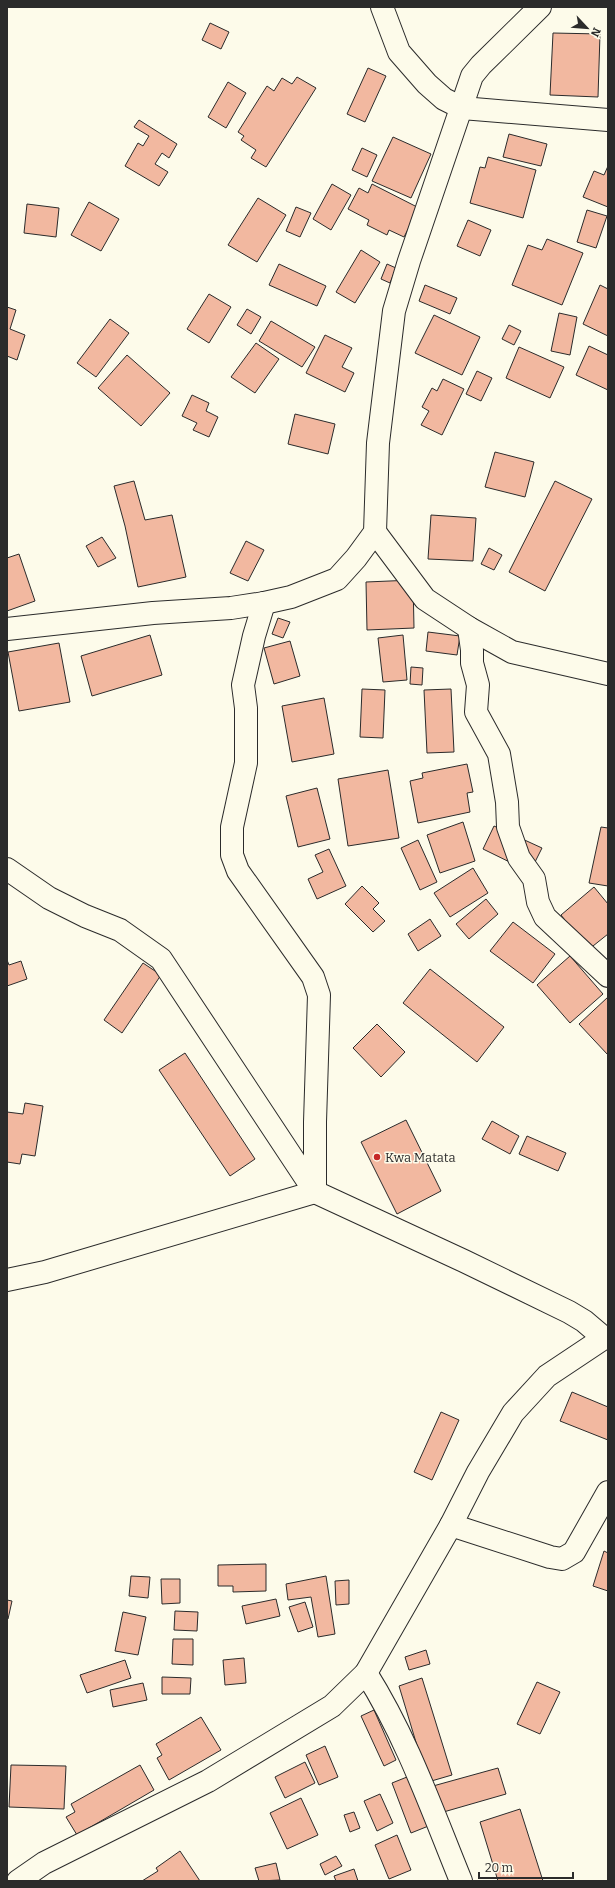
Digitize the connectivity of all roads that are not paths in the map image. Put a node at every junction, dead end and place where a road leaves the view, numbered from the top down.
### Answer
1 (382, 7) edge
2 (540, 7) edge
3 (462, 108) junction
4 (608, 120) edge
5 (375, 532) junction
6 (264, 603) junction
7 (469, 628) junction
8 (7, 629) edge
9 (608, 674) edge
10 (7, 869) edge
11 (608, 976) edge
12 (314, 1192) junction
13 (7, 1280) edge
14 (606, 1337) edge
15 (608, 1492) edge
16 (451, 1526) junction
17 (366, 1673) junction
18 (15, 1878) edge
19 (461, 1881) edge

1 - 3 street
2 - 3 street
3 - 4 street
3 - 5 street
5 - 6 street
5 - 7 street
6 - 8 street
6 - 12 street
7 - 9 street
7 - 11 street
10 - 12 street
12 - 13 street
12 - 14 street
14 - 16 street
15 - 16 street
16 - 17 street
17 - 18 street
17 - 19 street

